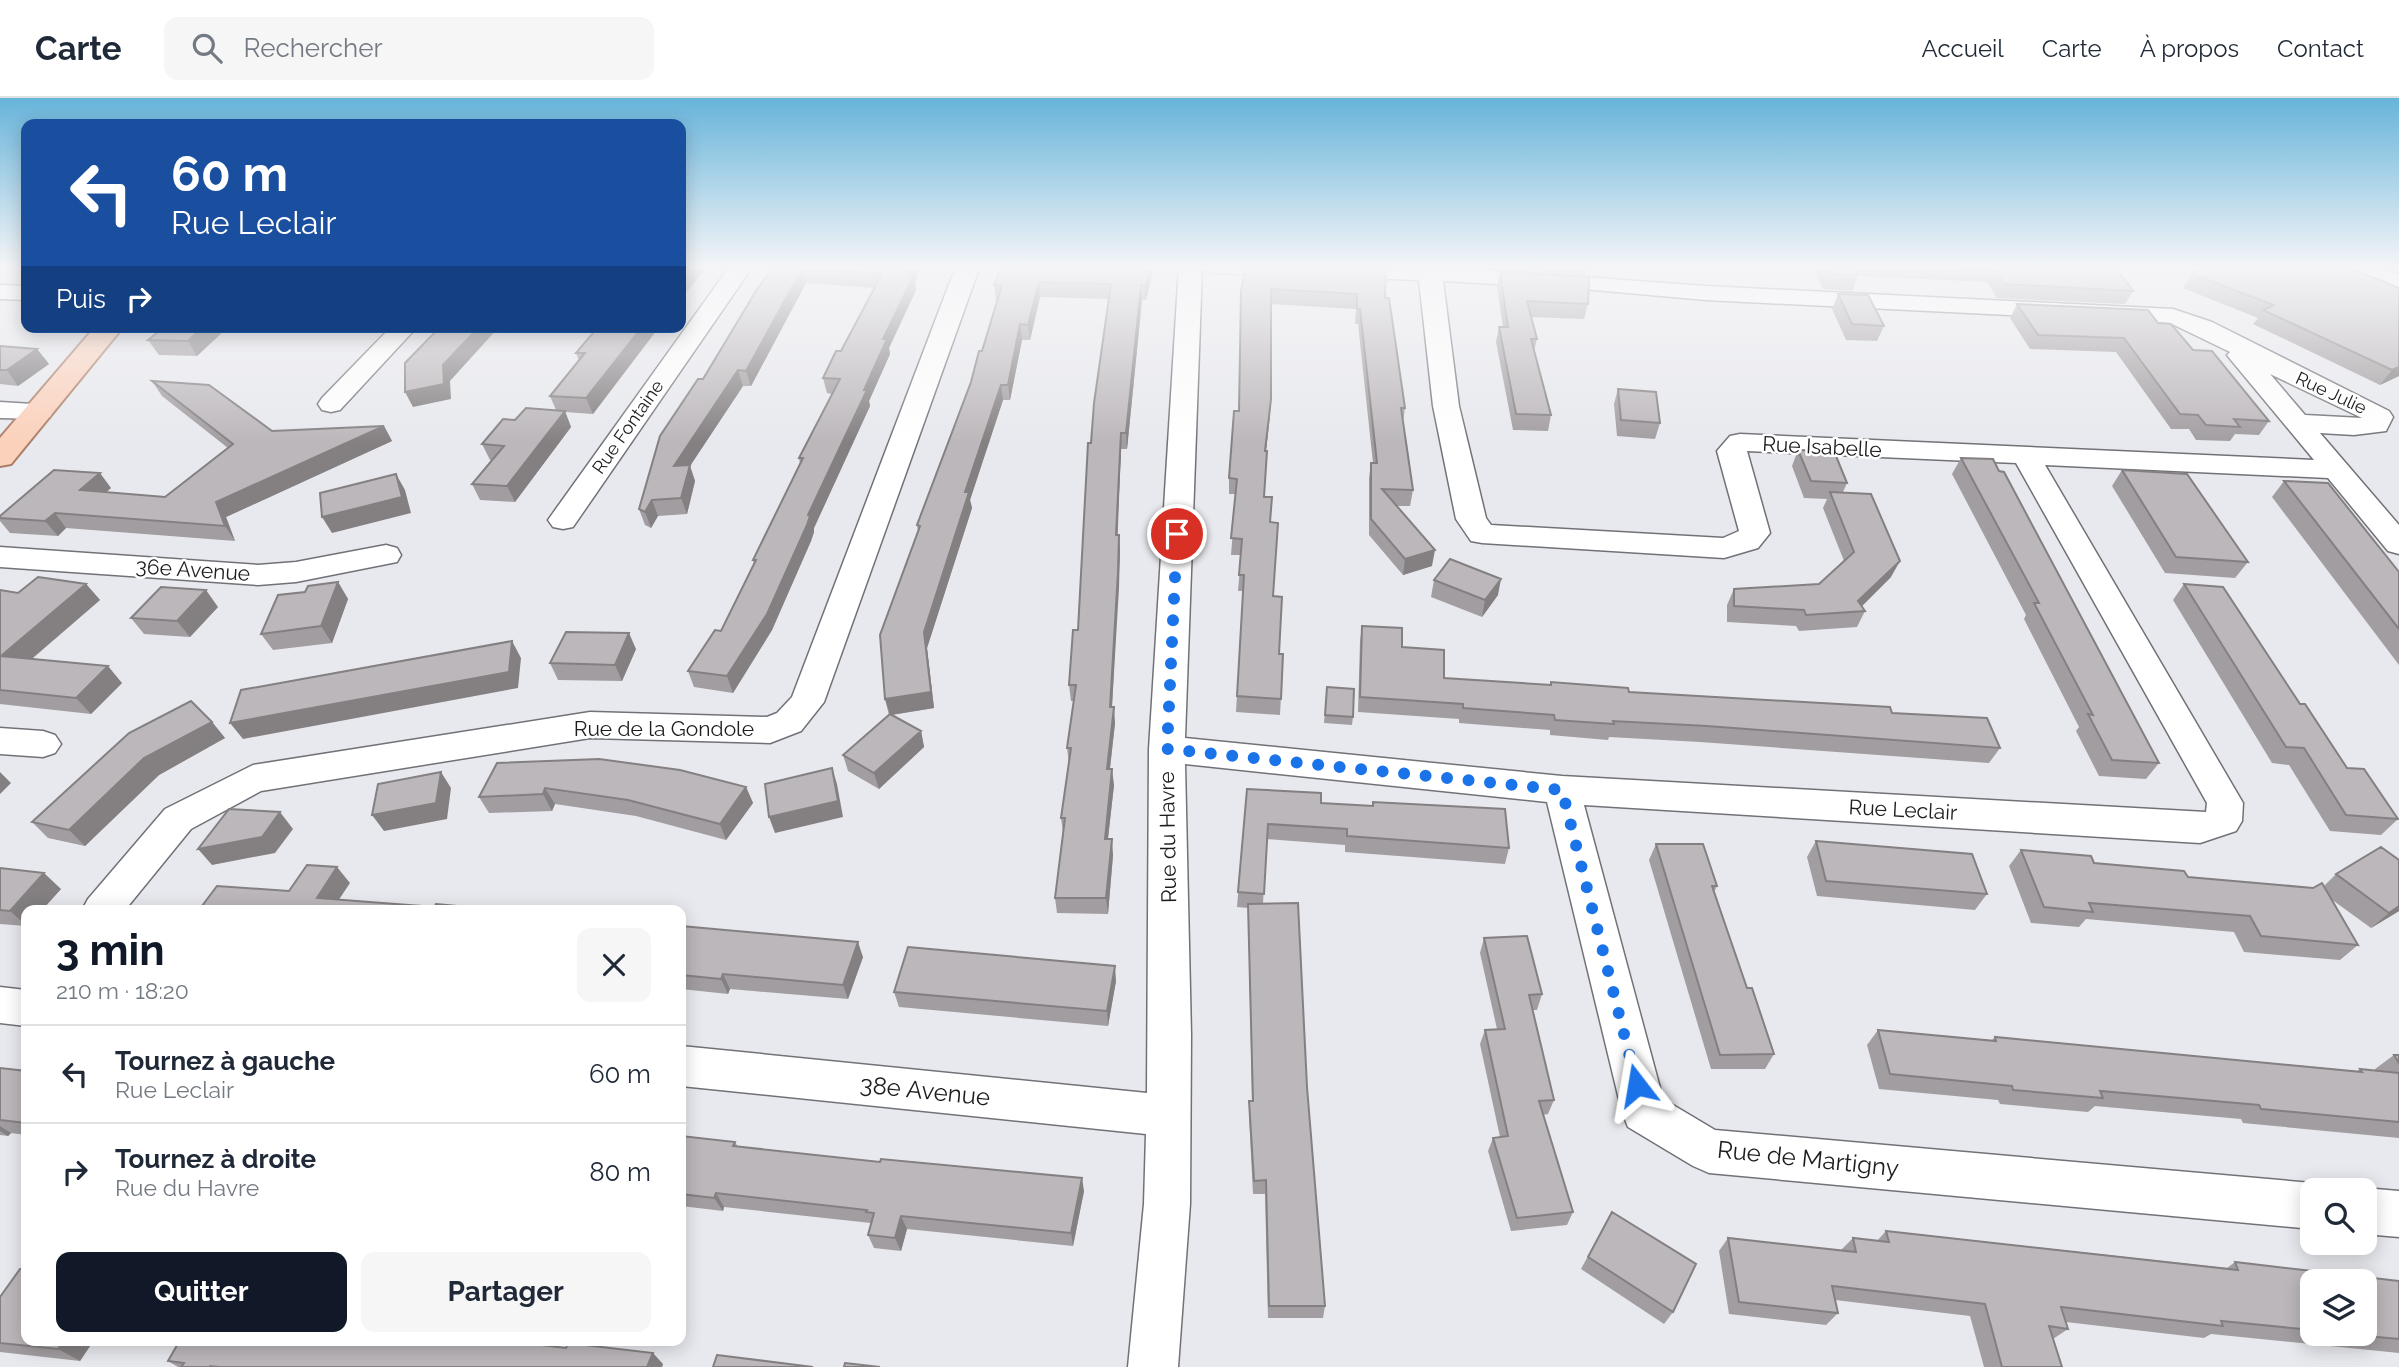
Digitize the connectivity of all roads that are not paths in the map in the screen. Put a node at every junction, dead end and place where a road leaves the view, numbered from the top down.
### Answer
1 (699, 325) edge
2 (946, 325) edge
3 (1187, 325) edge
4 (1436, 325) edge
5 (2201, 325) edge
6 (105, 333) edge
7 (399, 333) edge
8 (2227, 338) junction
9 (331, 404) dead end
10 (0, 410) edge
11 (40, 411) junction
12 (2296, 423) junction
13 (0, 457) edge
14 (2026, 457) junction
15 (2337, 470) junction
16 (563, 520) dead end
17 (2399, 544) edge
18 (386, 555) dead end
19 (0, 557) edge
20 (0, 741) edge
21 (43, 744) dead end
22 (1167, 749) junction
23 (1562, 790) junction
24 (106, 905) edge
25 (686, 1067) edge
26 (1168, 1116) junction
27 (2300, 1205) edge
28 (2377, 1212) edge
29 (2399, 1214) edge
30 (1153, 1367) edge

1 - 16 street, Rue Fontaine
2 - 24 street, Rue de la Gondole
3 - 22 street, Rue du Havre
4 - 14 street, Rue Isabelle
5 - 8 street
6 - 11 main road
7 - 9 street
8 - 12 street, Rue Julie
8 - 12 street, Rue Julie
10 - 11 street
11 - 13 main road
12 - 15 street, Rue Julie
14 - 15 street, Rue Isabelle
14 - 23 street, Rue Leclair
15 - 17 street, Rue Julie
18 - 19 street, 36e Avenue
20 - 21 street
22 - 23 street, Rue Leclair
22 - 26 street, Rue du Havre
23 - 27 street, Rue de Martigny
25 - 26 street, 38e Avenue
26 - 30 street, Rue du Havre
28 - 29 street

